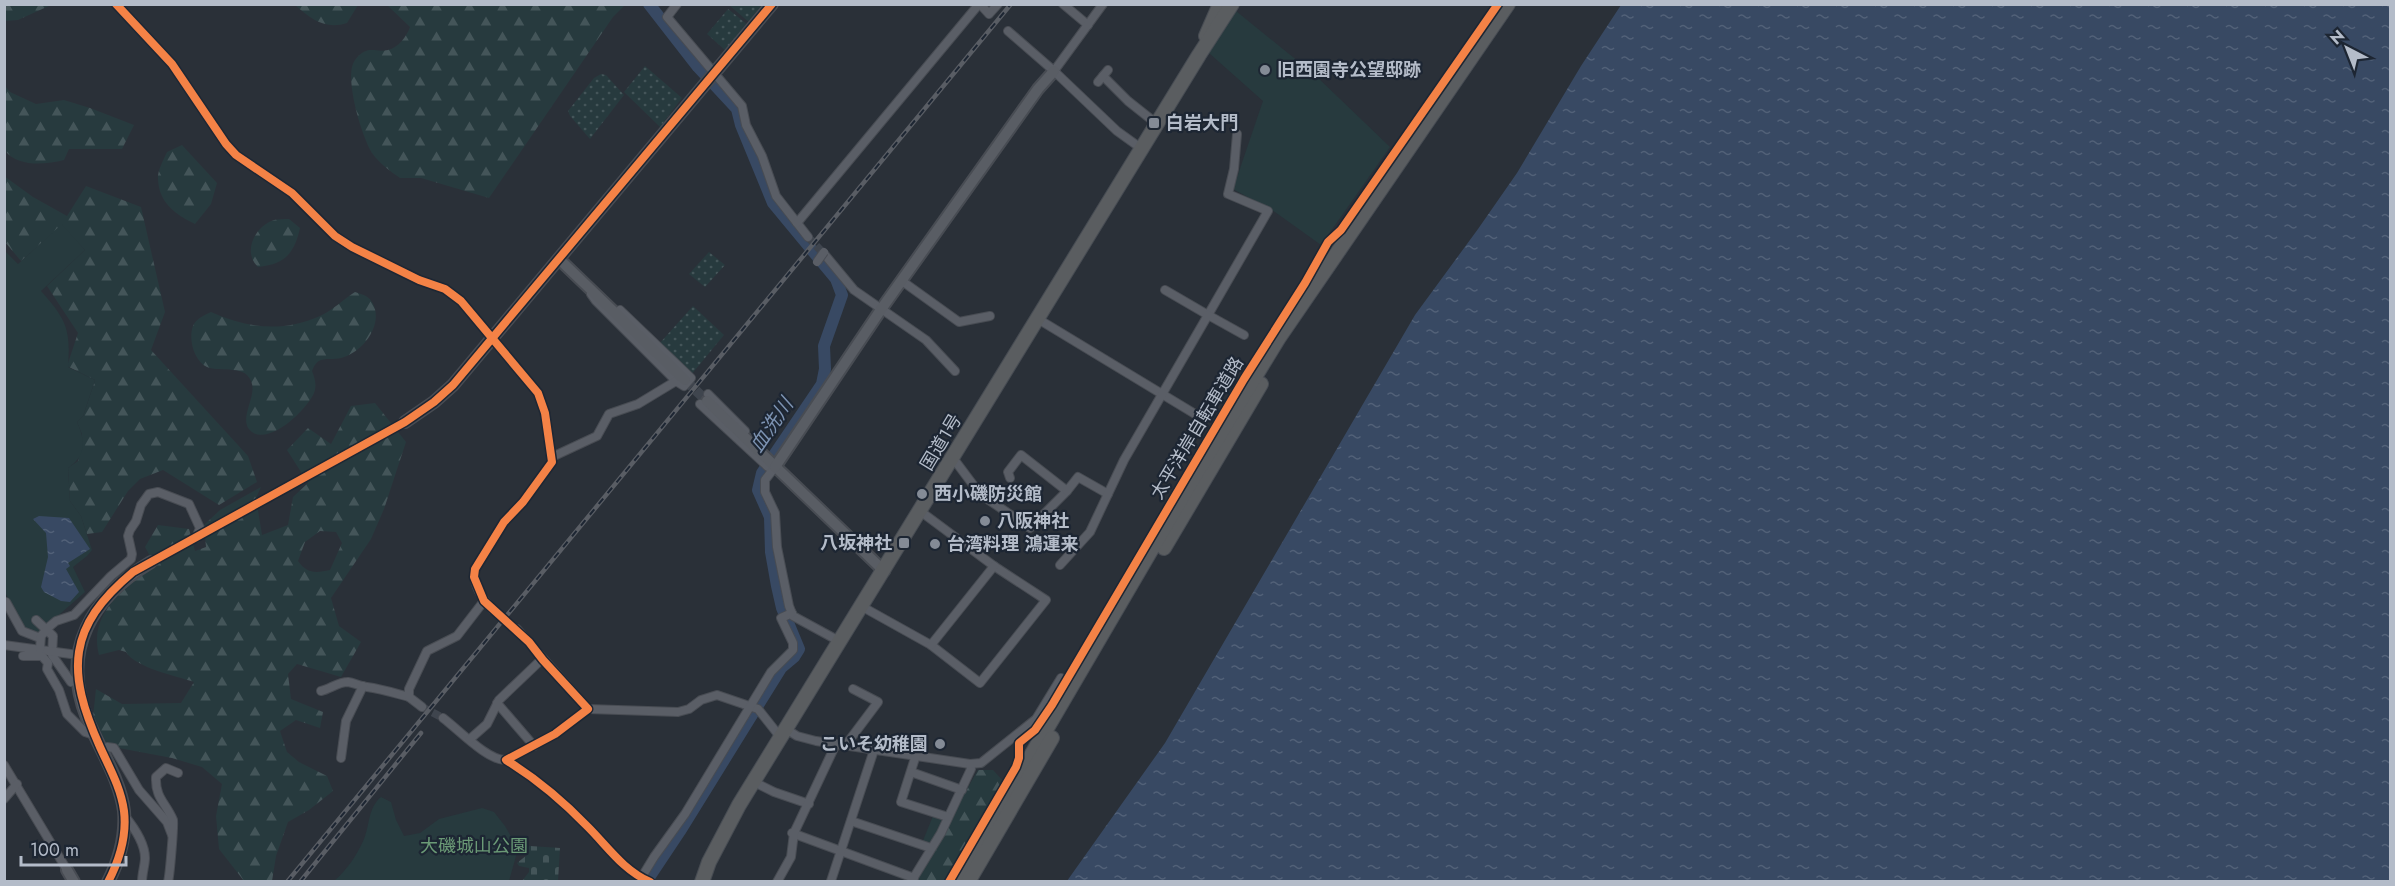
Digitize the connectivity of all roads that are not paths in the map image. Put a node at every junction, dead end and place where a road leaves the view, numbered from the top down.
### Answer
1 (116, 4) edge
2 (677, 4) edge
3 (772, 4) edge
4 (979, 4) edge
5 (998, 4) edge
6 (1063, 4) edge
7 (1103, 4) edge
8 (1220, 4) edge
9 (1232, 4) edge
10 (1508, 4) edge
11 (1518, 4) edge
12 (1088, 25) junction
13 (1008, 31) dead end
14 (1199, 55) junction
15 (1054, 71) junction
16 (1103, 76) dead end
17 (711, 77) junction
18 (1157, 124) junction
19 (1237, 134) dead end
20 (1142, 149) junction
21 (797, 223) junction
22 (808, 237) tunnel mouth
23 (560, 260) junction
24 (817, 262) tunnel mouth
25 (902, 280) junction
26 (1165, 290) dead end
27 (882, 308) junction
28 (1208, 315) junction
29 (990, 316) dead end
30 (1038, 319) junction
31 (1244, 335) dead end
32 (492, 339) junction
33 (955, 371) dead end
34 (681, 381) joint
35 (1163, 395) junction
36 (705, 400) tunnel mouth
37 (1195, 414) dead end
38 (405, 422) tunnel mouth
39 (552, 457) junction
40 (953, 458) junction
41 (770, 462) junction
42 (1010, 478) dead end
43 (1067, 490) junction
44 (1108, 494) junction
45 (921, 511) junction
46 (196, 538) dead end
47 (151, 562) tunnel mouth
48 (1060, 565) dead end
49 (994, 566) junction
50 (884, 571) junction
51 (484, 601) junction
52 (6, 602) edge
53 (861, 606) junction
54 (493, 610) tunnel mouth
55 (788, 615) junction
56 (36, 620) dead end
57 (517, 627) tunnel mouth
58 (46, 630) junction
59 (40, 638) junction
60 (839, 642) junction
61 (4, 645) edge
62 (931, 645) junction
63 (40, 649) junction
64 (52, 651) junction
65 (78, 655) junction
66 (23, 656) dead end
67 (542, 659) junction
68 (1061, 678) dead end
69 (71, 682) dead end
70 (363, 686) junction
71 (853, 689) dead end
72 (321, 691) dead end
73 (409, 697) junction
74 (497, 703) junction
75 (422, 706) tunnel mouth
76 (754, 707) junction
77 (588, 710) junction
78 (443, 718) tunnel mouth
79 (784, 734) junction
80 (94, 735) junction
81 (470, 739) junction
82 (836, 744) junction
83 (534, 746) junction
84 (846, 746) junction
85 (101, 750) junction
86 (874, 750) junction
87 (916, 755) junction
88 (341, 758) dead end
89 (506, 760) junction
90 (970, 764) junction
91 (4, 765) edge
92 (911, 772) junction
93 (178, 773) dead end
94 (754, 782) junction
95 (17, 784) junction
96 (962, 790) junction
97 (4, 799) edge
98 (809, 804) junction
99 (124, 815) junction
100 (948, 817) junction
101 (851, 820) junction
102 (793, 833) junction
103 (172, 835) junction
104 (932, 848) junction
105 (841, 850) junction
106 (67, 870) joint
107 (645, 880) edge
108 (913, 880) edge
109 (832, 881) edge
110 (74, 882) edge
111 (108, 882) edge
112 (142, 882) edge
113 (168, 882) edge
114 (702, 882) edge
115 (777, 882) edge
116 (957, 882) edge
117 (968, 882) edge

1 - 32 street
2 - 17 street
3 - 17 street
4 - 5 street
4 - 21 street
6 - 12 street
7 - 12 street
8 - 14 highway, 国道1号
9 - 14 highway, 国道1号
10 - 116 highway
11 - 117 highway
12 - 15 street
13 - 15 street
14 - 18 highway, 国道1号
15 - 20 street
15 - 25 street
16 - 18 street
17 - 21 street
17 - 23 street
18 - 20 highway, 国道1号
19 - 28 street
20 - 30 highway, 国道1号
21 - 22 street
23 - 32 street
23 - 34 street
24 - 27 street, bridge
25 - 27 street
25 - 29 street
26 - 28 street
27 - 33 street
27 - 41 street
28 - 31 street
28 - 35 street
30 - 35 street
30 - 40 highway, 国道1号
32 - 38 street
32 - 39 street
34 - 39 street
35 - 37 street
35 - 44 street
36 - 41 street
39 - 51 street
40 - 43 street
40 - 45 highway, 国道1号
41 - 50 street
41 - 55 street
42 - 43 street
43 - 44 street
44 - 48 street
45 - 49 street
45 - 50 highway, 国道1号
46 - 58 street
47 - 65 street
49 - 62 street
49 - 62 street
50 - 53 highway, 国道1号
51 - 54 street
51 - 73 street
52 - 59 street
53 - 60 highway, 国道1号
53 - 62 street
55 - 60 street
55 - 76 street
56 - 58 street
57 - 67 street
58 - 59 street
58 - 64 street
59 - 63 street
60 - 79 highway, 国道1号
61 - 63 street
63 - 64 street
64 - 65 street
64 - 69 street
65 - 80 street
66 - 80 street
67 - 74 street
67 - 77 street
68 - 90 street
70 - 72 street
70 - 73 street
70 - 88 street
71 - 84 street
73 - 75 street
74 - 81 street
74 - 83 street
76 - 77 street
76 - 79 street
76 - 107 street
77 - 83 street
78 - 81 street
79 - 82 street
79 - 94 highway, 国道1号
80 - 85 street
81 - 89 street
82 - 84 street
82 - 98 street
83 - 89 street
84 - 86 street
85 - 99 street
85 - 103 street
86 - 87 street
86 - 101 street
87 - 90 street
87 - 92 street
89 - 107 street
90 - 96 street
91 - 95 street
92 - 96 street
92 - 100 street
93 - 103 street
94 - 98 street
94 - 114 highway, 国道1号
95 - 97 street
95 - 106 street
96 - 100 street
98 - 102 street
99 - 111 street
99 - 112 street
100 - 104 street
101 - 104 street
101 - 105 street
102 - 105 street
102 - 115 street
103 - 113 street
104 - 108 street
105 - 108 street
105 - 109 street
106 - 110 street

